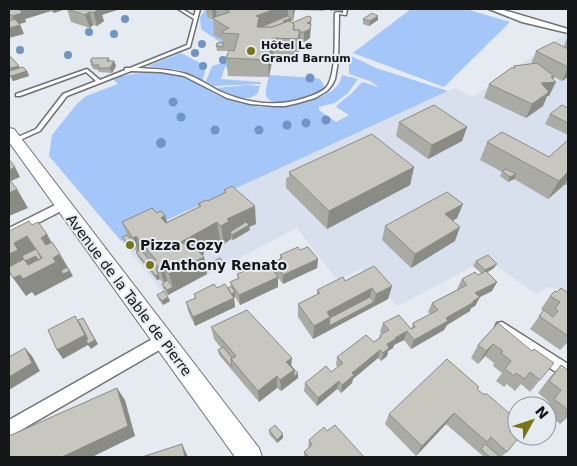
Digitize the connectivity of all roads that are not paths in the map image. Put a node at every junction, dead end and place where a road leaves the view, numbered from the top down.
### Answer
1 (180, 9) edge
2 (198, 9) edge
3 (345, 9) edge
4 (493, 9) edge
5 (196, 19) junction
6 (568, 31) edge
7 (127, 69) junction
8 (99, 81) junction
9 (18, 95) dead end
10 (11, 139) edge
11 (63, 205) junction
12 (9, 233) edge
13 (502, 328) edge
14 (163, 340) junction
15 (568, 372) edge
16 (9, 429) edge
17 (250, 457) edge

1 - 5 lane
2 - 5 lane
3 - 7 lane
4 - 6 street
5 - 7 lane
7 - 8 lane
8 - 9 lane
8 - 10 lane
10 - 11 main road, Avenue de la Table de Pierre
11 - 12 street
11 - 14 main road, Avenue de la Table de Pierre
13 - 15 street
14 - 16 street
14 - 17 main road, Avenue de la Table de Pierre

